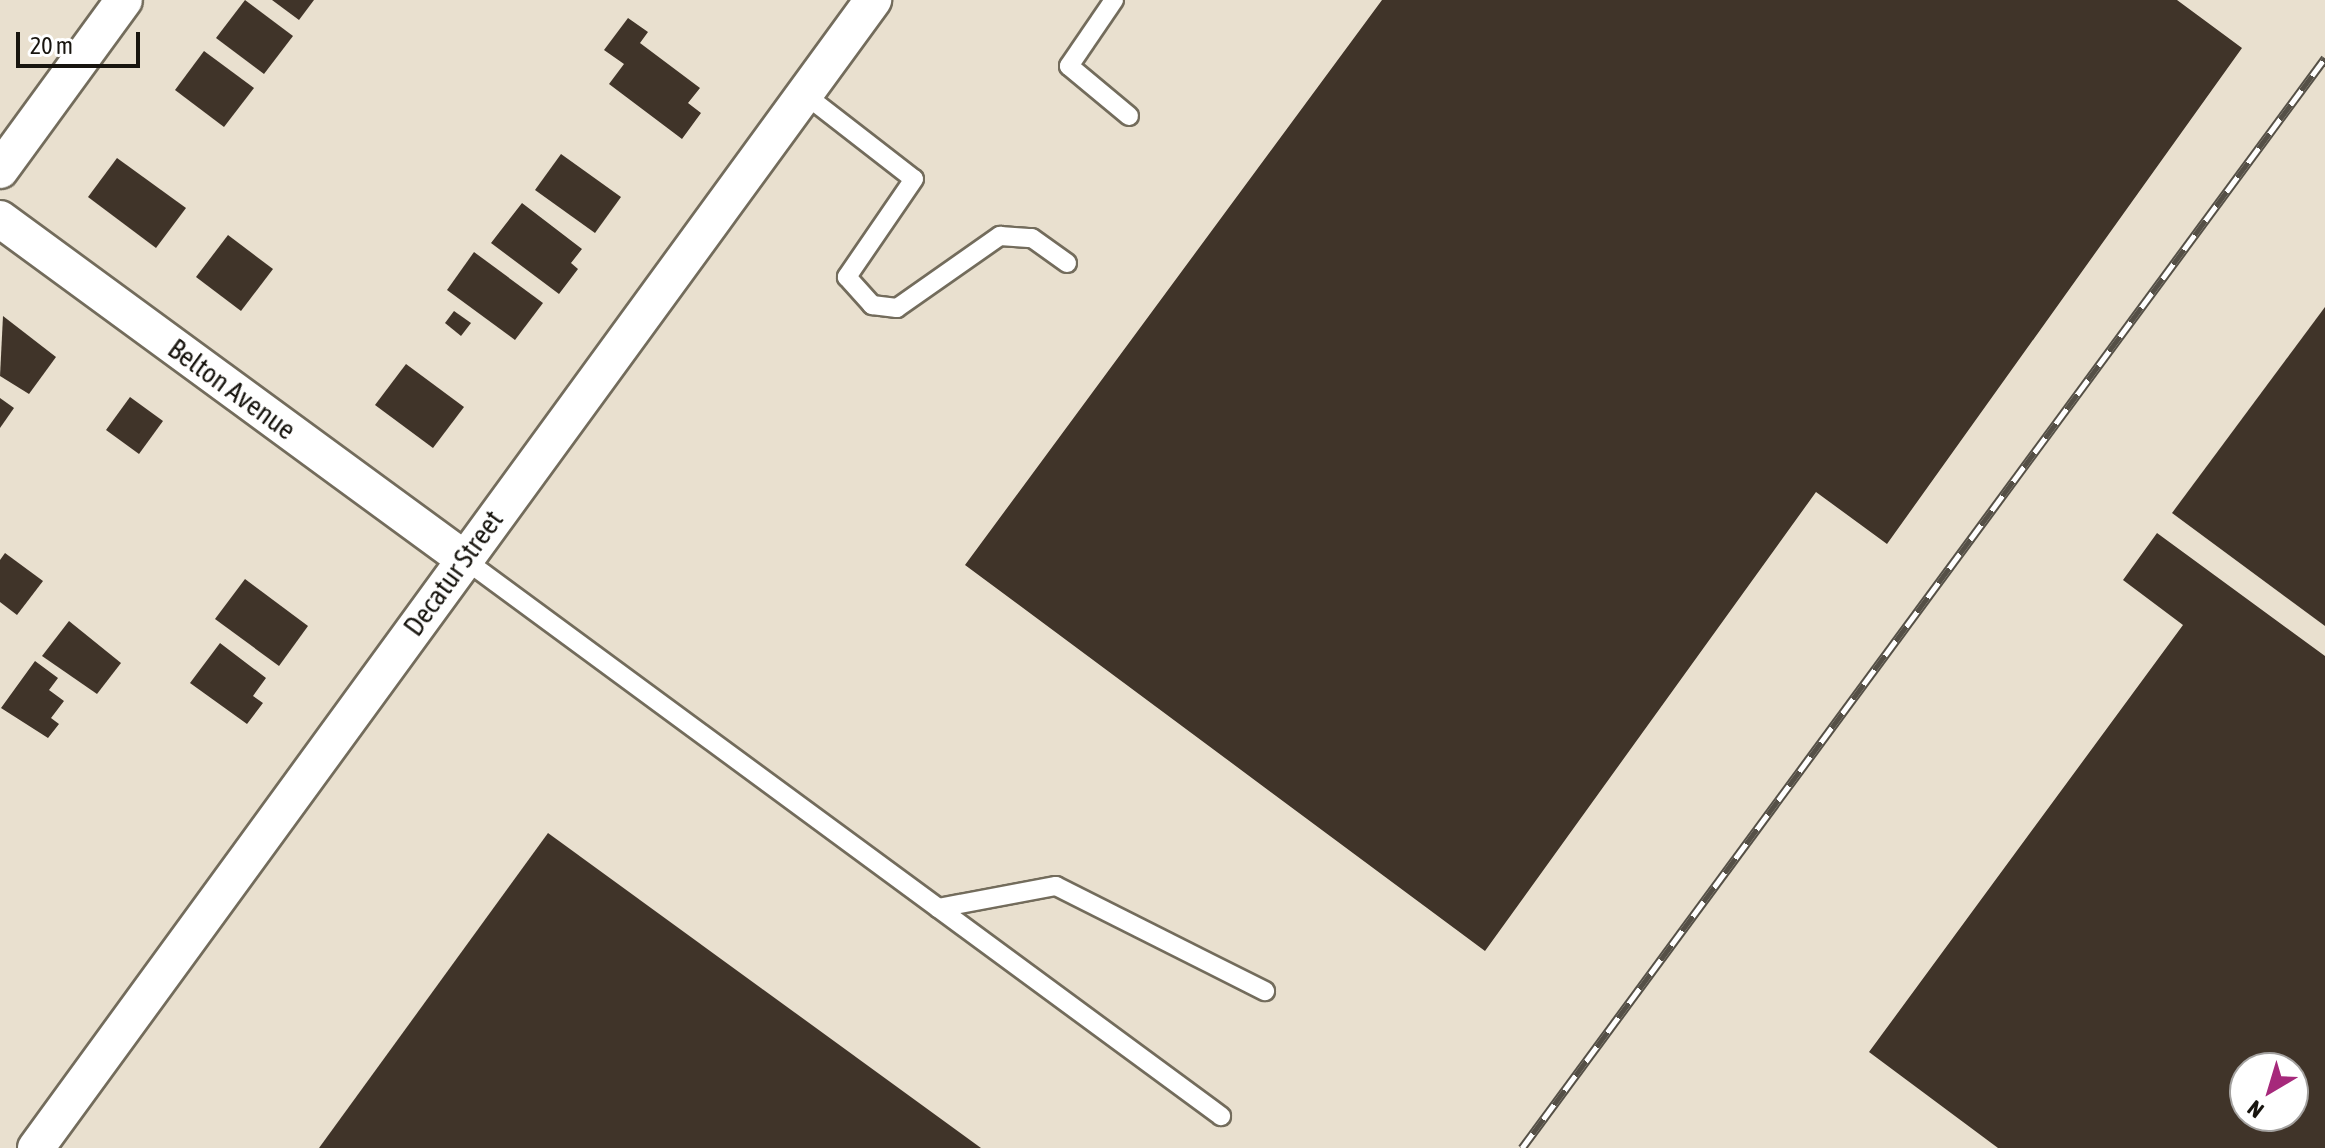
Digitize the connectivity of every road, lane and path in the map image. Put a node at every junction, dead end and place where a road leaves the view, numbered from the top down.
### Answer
1 (124, 0) edge
2 (873, 0) edge
3 (1114, 0) edge
4 (803, 93) junction
5 (1129, 116) dead end
6 (0, 170) edge
7 (0, 219) edge
8 (1067, 263) dead end
9 (464, 559) junction
10 (938, 908) junction
11 (1265, 991) dead end
12 (1221, 1116) dead end
13 (36, 1148) edge

1 - 6 street
2 - 4 street, Decatur Street
3 - 5 lane
4 - 8 lane
4 - 9 street, Decatur Street
7 - 9 street, Belton Avenue
9 - 10 lane
9 - 13 street, Decatur Street
10 - 11 lane
10 - 12 lane

